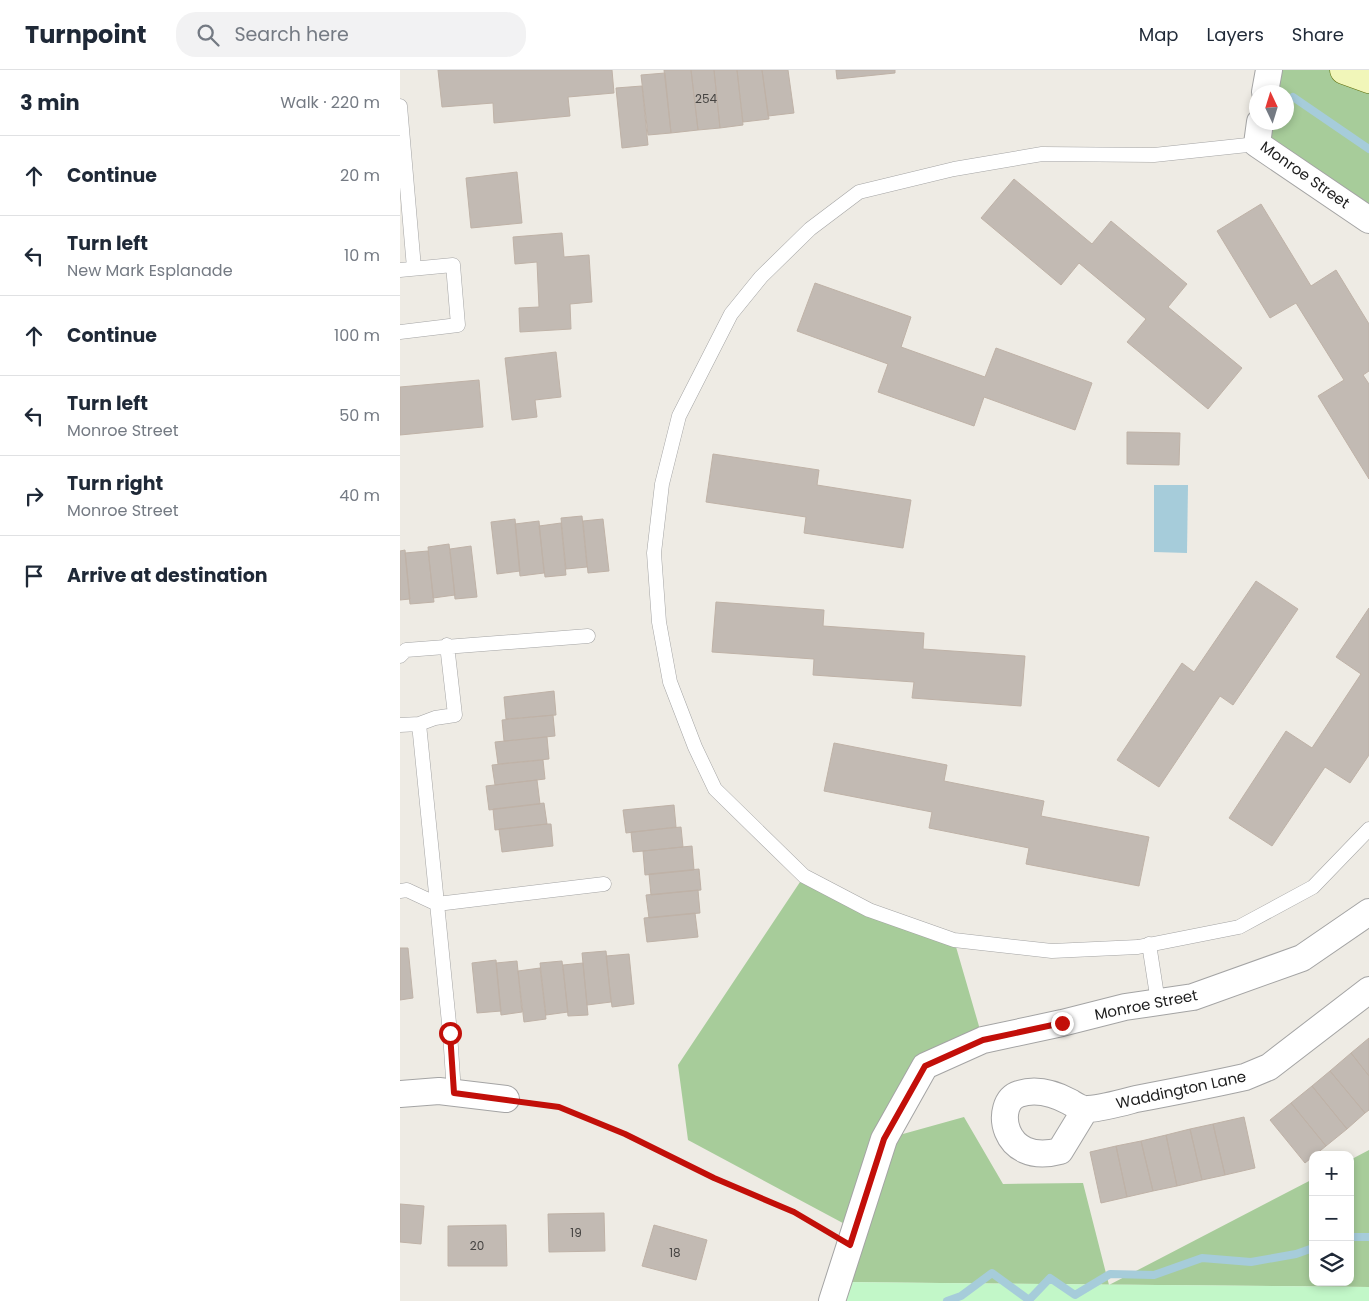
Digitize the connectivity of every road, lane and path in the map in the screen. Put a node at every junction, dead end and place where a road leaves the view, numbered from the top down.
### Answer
1 (1269, 70) edge
2 (1344, 70) edge
3 (1369, 80) edge
4 (1266, 85) edge
5 (400, 106) edge
6 (1258, 133) edge
7 (1369, 220) edge
8 (414, 268) junction
9 (400, 270) edge
10 (400, 332) edge
11 (588, 636) dead end
12 (447, 645) junction
13 (400, 656) edge
14 (419, 724) junction
15 (400, 726) edge
16 (1369, 829) edge
17 (604, 884) dead end
18 (400, 891) edge
19 (437, 904) junction
20 (1369, 912) edge
21 (1149, 944) junction
22 (1369, 990) edge
23 (1158, 1002) junction
24 (454, 1093) junction
25 (400, 1094) edge
26 (506, 1099) joint
27 (1085, 1110) dead end
28 (850, 1245) junction
29 (832, 1301) edge

1 - 4 street
2 - 3 street
5 - 8 lane
6 - 7 street, Monroe Street
6 - 21 lane
8 - 9 lane
8 - 10 lane
11 - 12 lane
12 - 13 lane
12 - 14 lane
14 - 15 lane
14 - 19 lane
16 - 21 lane
17 - 19 lane
18 - 19 lane
19 - 24 lane
20 - 23 street, Monroe Street
21 - 23 lane
22 - 27 street, Waddington Lane
23 - 28 street, Monroe Street
24 - 25 street
24 - 26 street
26 - 28 path
28 - 29 street, Monroe Street

